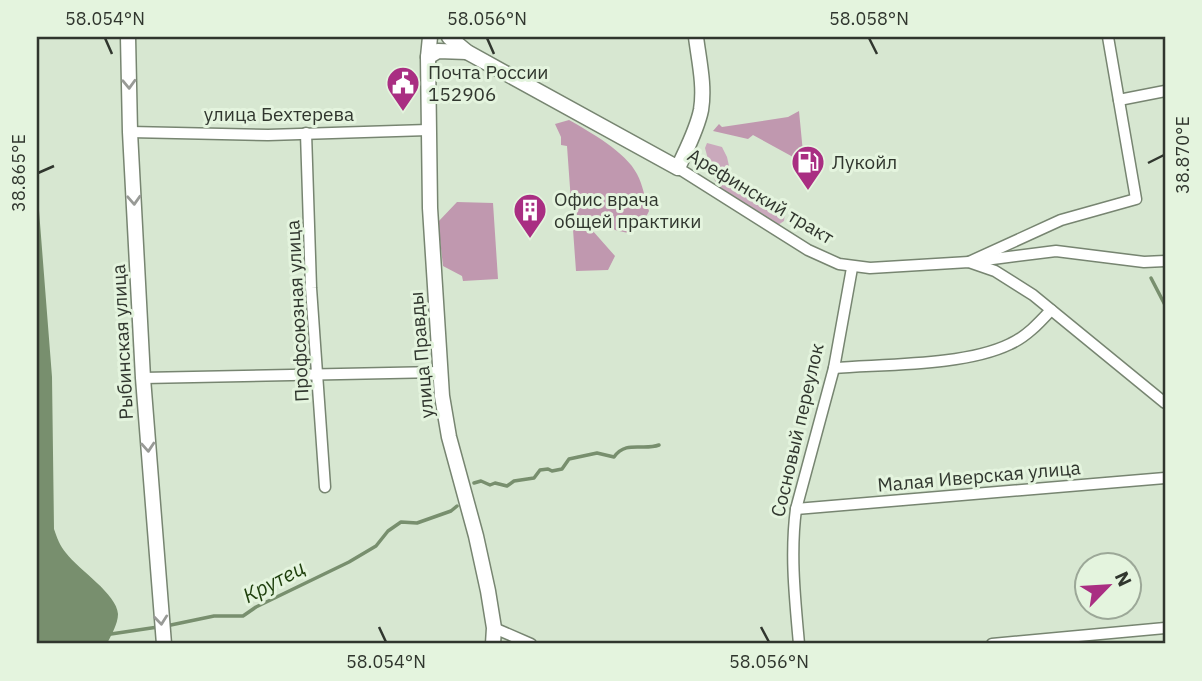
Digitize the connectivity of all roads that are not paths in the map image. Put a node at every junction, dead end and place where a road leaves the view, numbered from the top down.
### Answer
1 (128, 37) edge
2 (428, 37) edge
3 (449, 37) edge
4 (696, 37) edge
5 (1108, 37) edge
6 (467, 52) junction
7 (428, 57) junction
8 (1165, 92) edge
9 (1119, 100) junction
10 (428, 130) junction
11 (130, 132) junction
12 (306, 133) junction
13 (678, 168) junction
14 (1165, 261) edge
15 (969, 262) junction
16 (852, 268) junction
17 (1051, 310) junction
18 (834, 368) junction
19 (439, 372) junction
20 (318, 376) junction
21 (143, 379) junction
22 (1165, 403) edge
23 (1165, 478) edge
24 (325, 487) dead end
25 (796, 509) junction
26 (494, 628) junction
27 (1165, 628) edge
28 (522, 643) edge
29 (164, 644) edge
30 (494, 644) edge
31 (799, 644) edge
32 (992, 644) edge

1 -> 11 street, Рыбинская улица
2 - 7 street, улица Правды
3 - 6 street, Арефинский тракт
4 - 13 street
5 - 9 street
6 - 7 street
6 - 13 street, Арефинский тракт
7 - 10 street, улица Правды
8 - 9 street
9 - 15 street
10 - 12 street, улица Бехтерева
10 - 19 street, улица Правды
11 - 12 street, улица Бехтерева
11 -> 21 street, Рыбинская улица
12 - 20 street, Профсоюзная улица
13 - 16 street, Арефинский тракт
14 - 15 street
15 - 16 street, Арефинский тракт
15 - 17 street, Арефинский тракт
16 - 18 street, Сосновый переулок
17 - 18 street
17 - 22 street, Арефинский тракт
18 - 25 street, Сосновый переулок
19 - 20 street
19 - 26 street, улица Правды
20 - 21 street
20 - 24 street, Профсоюзная улица
21 -> 29 street, Рыбинская улица
23 - 25 street, Малая Иверская улица
25 - 31 street, Сосновый переулок
26 - 28 street
26 - 30 street, улица Правды
27 - 32 street

